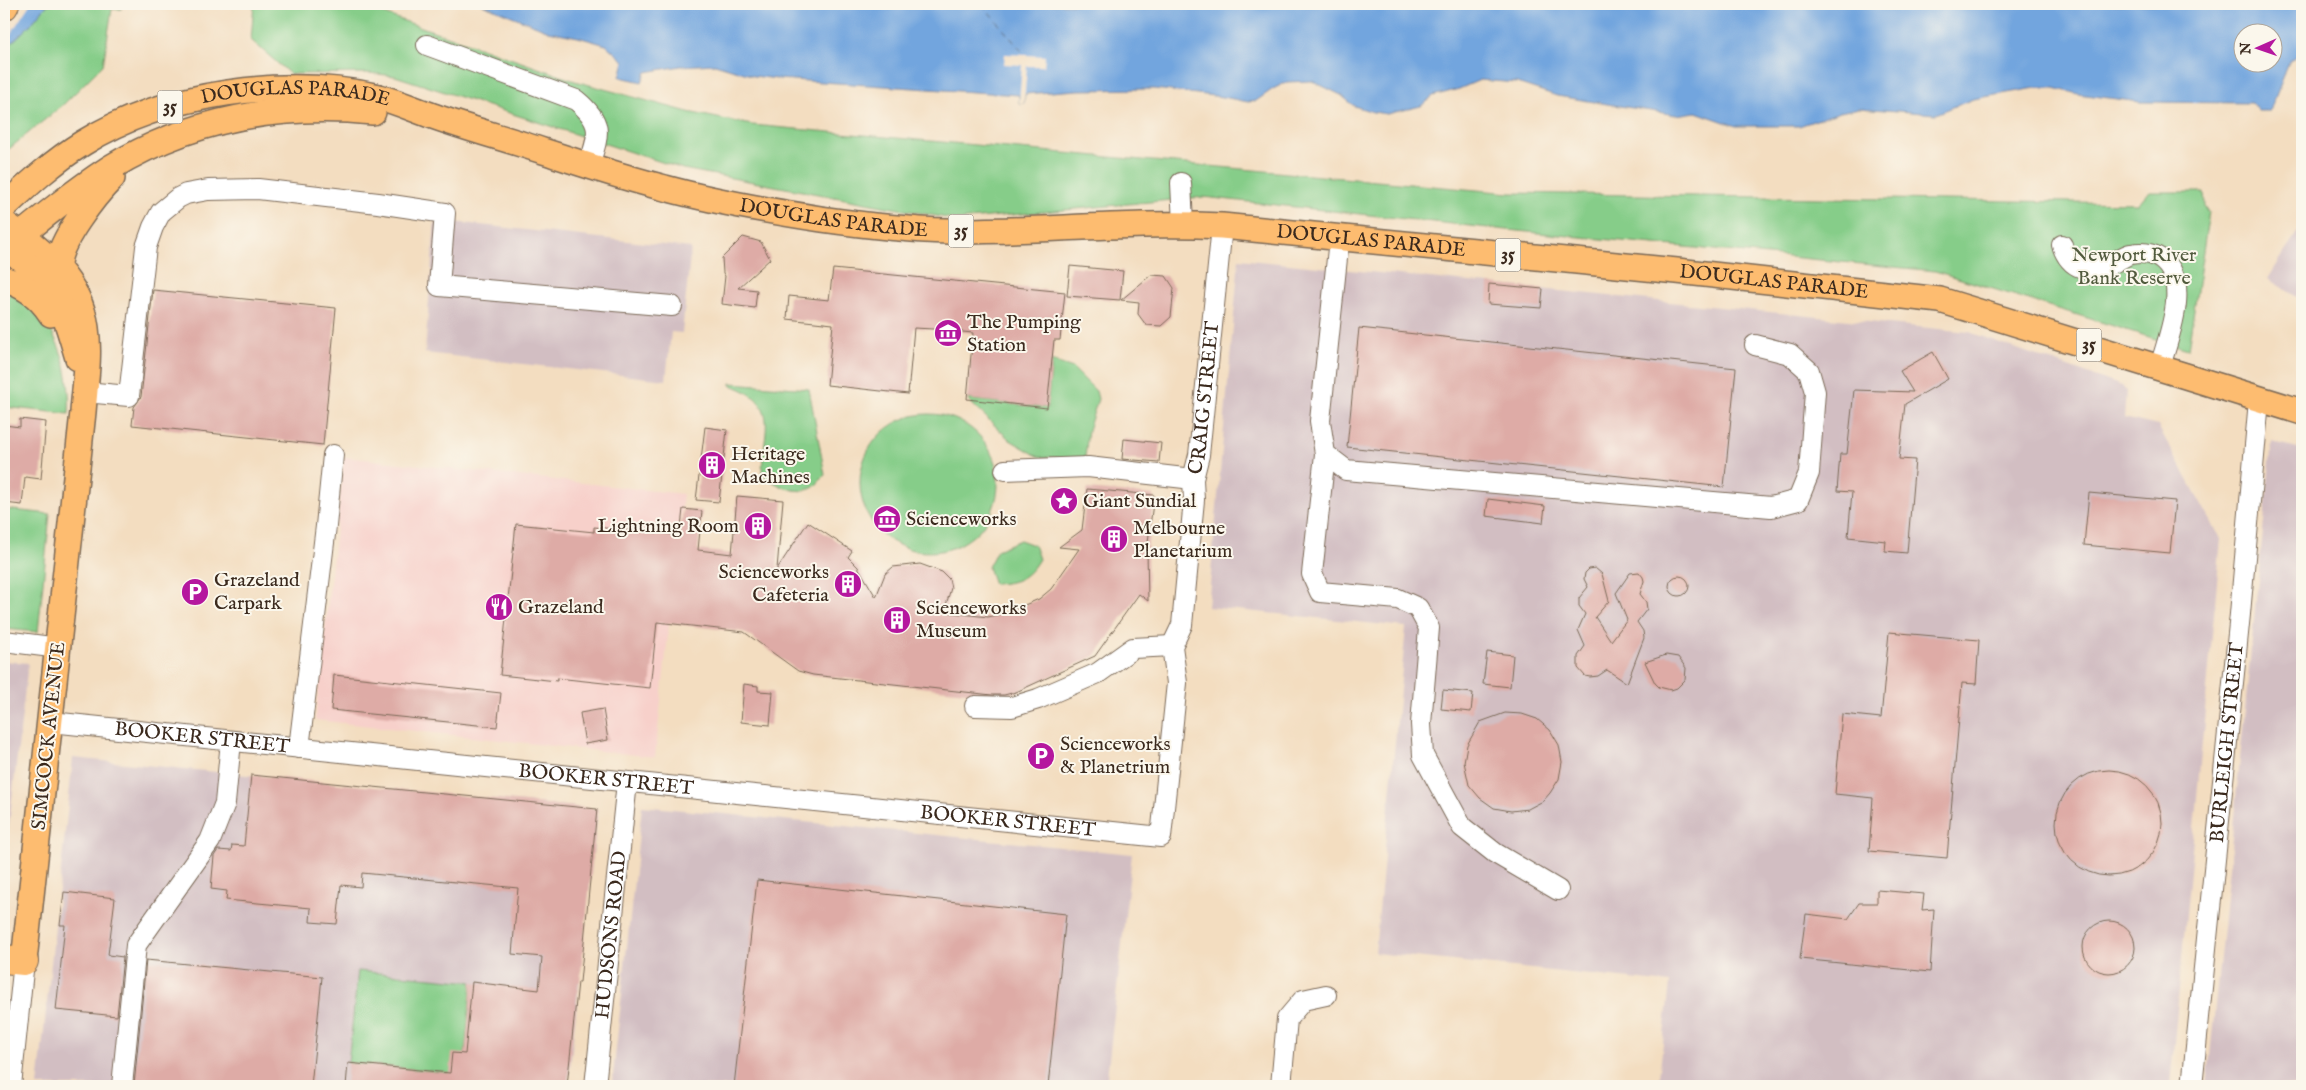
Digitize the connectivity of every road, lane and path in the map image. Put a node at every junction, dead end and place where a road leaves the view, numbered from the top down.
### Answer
1 (427, 45) dead end
2 (436, 117) junction
3 (152, 147) junction
4 (589, 165) junction
5 (1181, 183) dead end
6 (4, 207) edge
7 (1183, 224) junction
8 (1222, 226) junction
9 (8, 238) edge
10 (1339, 239) junction
11 (2062, 245) dead end
12 (58, 268) junction
13 (4, 279) edge
14 (672, 306) dead end
15 (1755, 345) dead end
16 (2160, 367) junction
17 (83, 382) junction
18 (2259, 400) junction
19 (2302, 412) edge
20 (1325, 454) junction
21 (332, 455) dead end
22 (1004, 470) dead end
23 (1193, 479) junction
24 (4, 642) edge
25 (1172, 646) junction
26 (59, 648) junction
27 (975, 706) dead end
28 (51, 722) junction
29 (232, 741) junction
30 (299, 748) junction
31 (627, 782) junction
32 (1558, 890) dead end
33 (14, 960) edge
34 (1326, 995) dead end
35 (10, 1086) edge
36 (122, 1086) edge
37 (595, 1086) edge
38 (1280, 1086) edge
39 (2192, 1086) edge

1 - 4 street
2 - 3 main road, DOUGLAS PARADE / 35
2 - 4 main road, DOUGLAS PARADE / 35
2 - 6 main road, DOUGLAS PARADE / 35
3 - 9 main road, DOUGLAS PARADE / 35
3 - 12 main road
4 - 7 main road, DOUGLAS PARADE / 35
5 - 7 street
7 - 8 main road, DOUGLAS PARADE / 35
8 - 10 main road, DOUGLAS PARADE / 35
8 - 23 street, CRAIG STREET
9 - 12 main road, SIMCOCK AVENUE
9 - 17 main road, SIMCOCK AVENUE
10 - 16 main road, DOUGLAS PARADE / 35
10 - 20 street
11 - 16 street
12 - 17 main road, SIMCOCK AVENUE
13 - 17 main road
14 - 17 street
15 - 20 street
16 - 18 main road, DOUGLAS PARADE / 35
17 - 26 main road, SIMCOCK AVENUE
18 - 19 main road, DOUGLAS PARADE / 35
18 - 39 street, BURLEIGH STREET
20 - 32 street
21 - 30 street
22 - 23 street
23 - 25 street, CRAIG STREET
24 - 26 street
25 - 27 street
25 - 31 street, BOOKER STREET
26 - 28 main road, SIMCOCK AVENUE
28 - 29 street, BOOKER STREET
28 - 33 main road, SIMCOCK AVENUE
29 - 30 street, BOOKER STREET
29 - 36 street
30 - 31 street, BOOKER STREET
31 - 37 street, HUDSONS ROAD
33 - 35 street, SIMCOCK AVENUE
34 - 38 street

